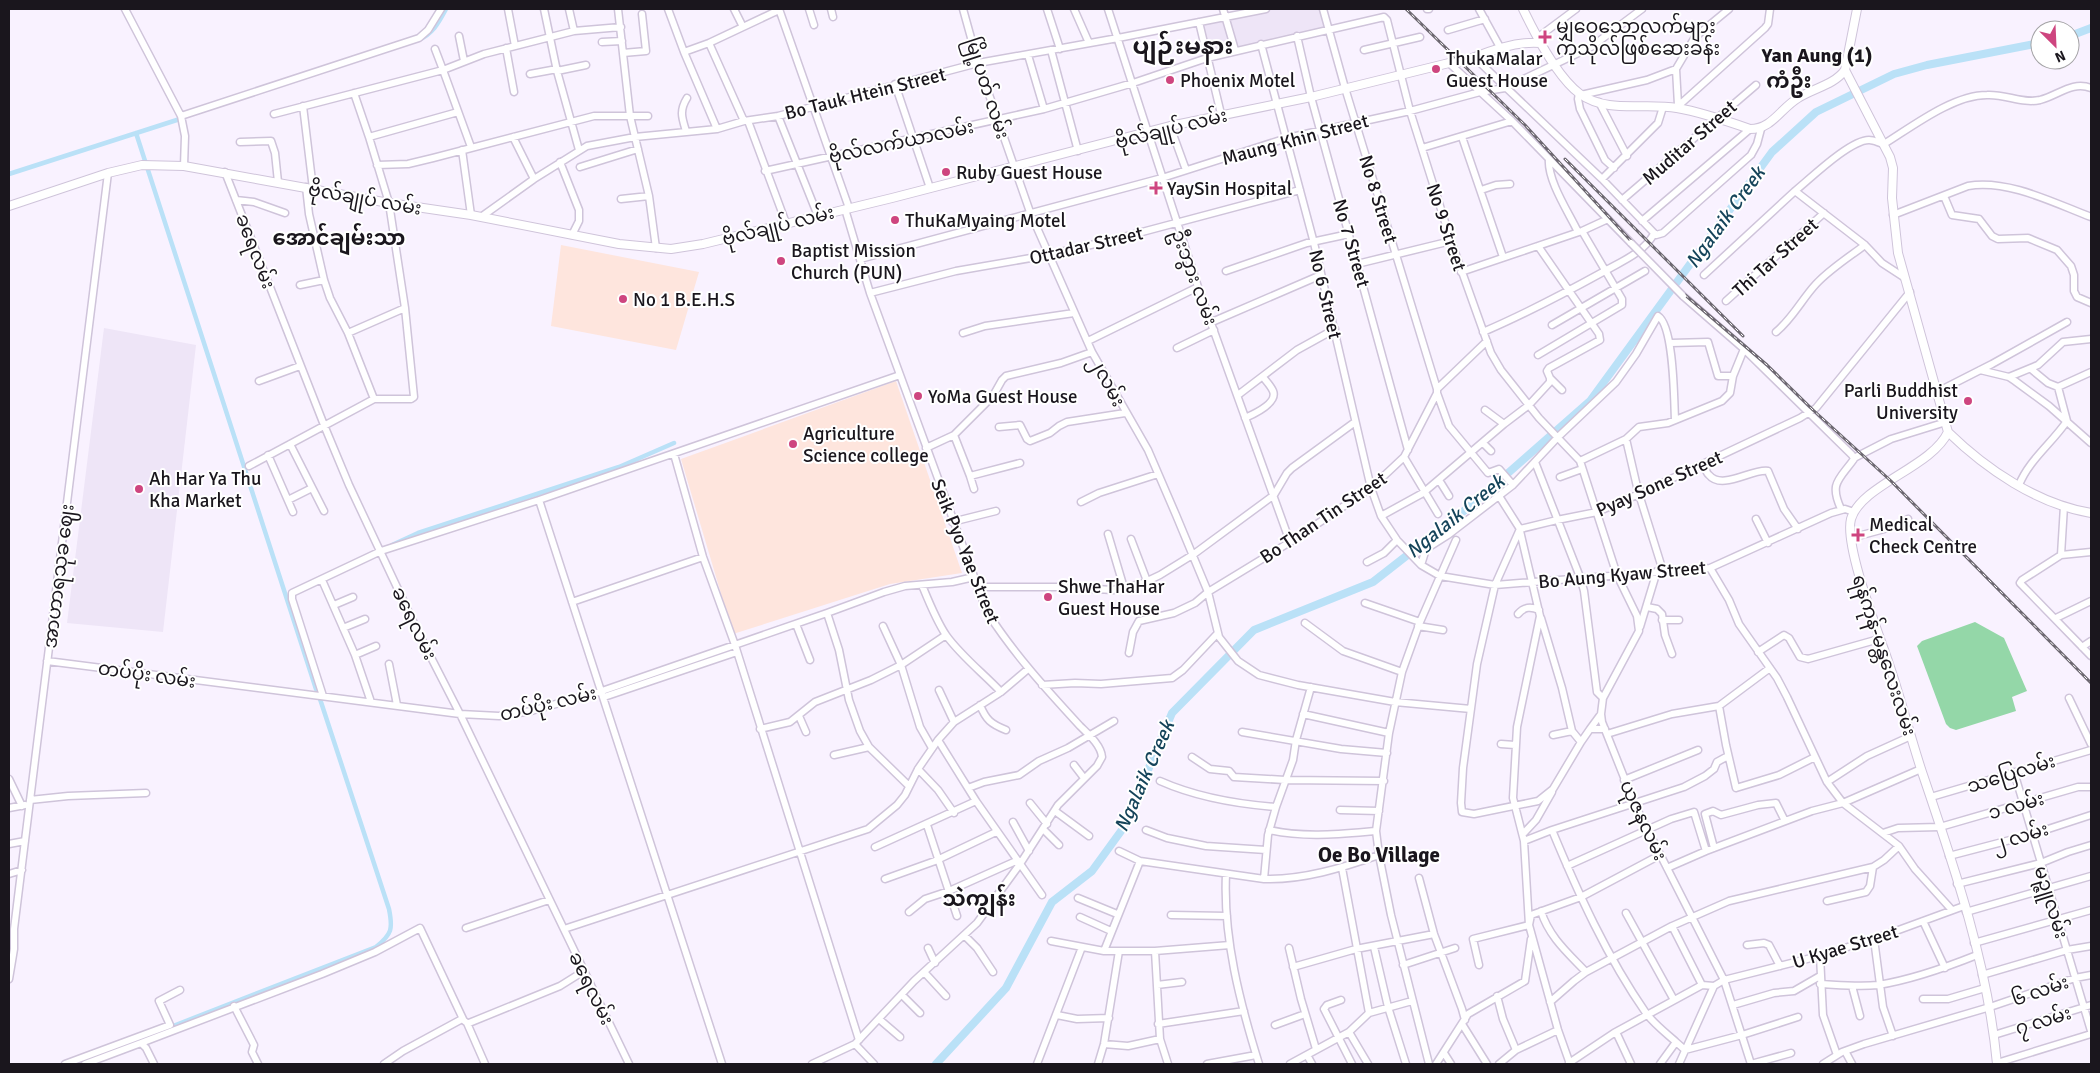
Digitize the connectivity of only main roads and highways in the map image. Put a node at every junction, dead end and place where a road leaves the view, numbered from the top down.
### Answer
1 (1523, 9) edge
2 (1857, 9) edge
3 (1539, 41) junction
4 (1845, 70) junction
5 (9, 206) edge
6 (1948, 432) junction
7 (2091, 513) edge
8 (1997, 1063) edge

1 - 3 main road
2 - 4 main road
3 - 4 main road
3 - 5 main road, ဗိုလ်ချုပ် လမ်း
4 - 6 main road
6 - 7 main road
6 - 8 main road, ရန်ကုန်-မန္တလေးလမ်း

